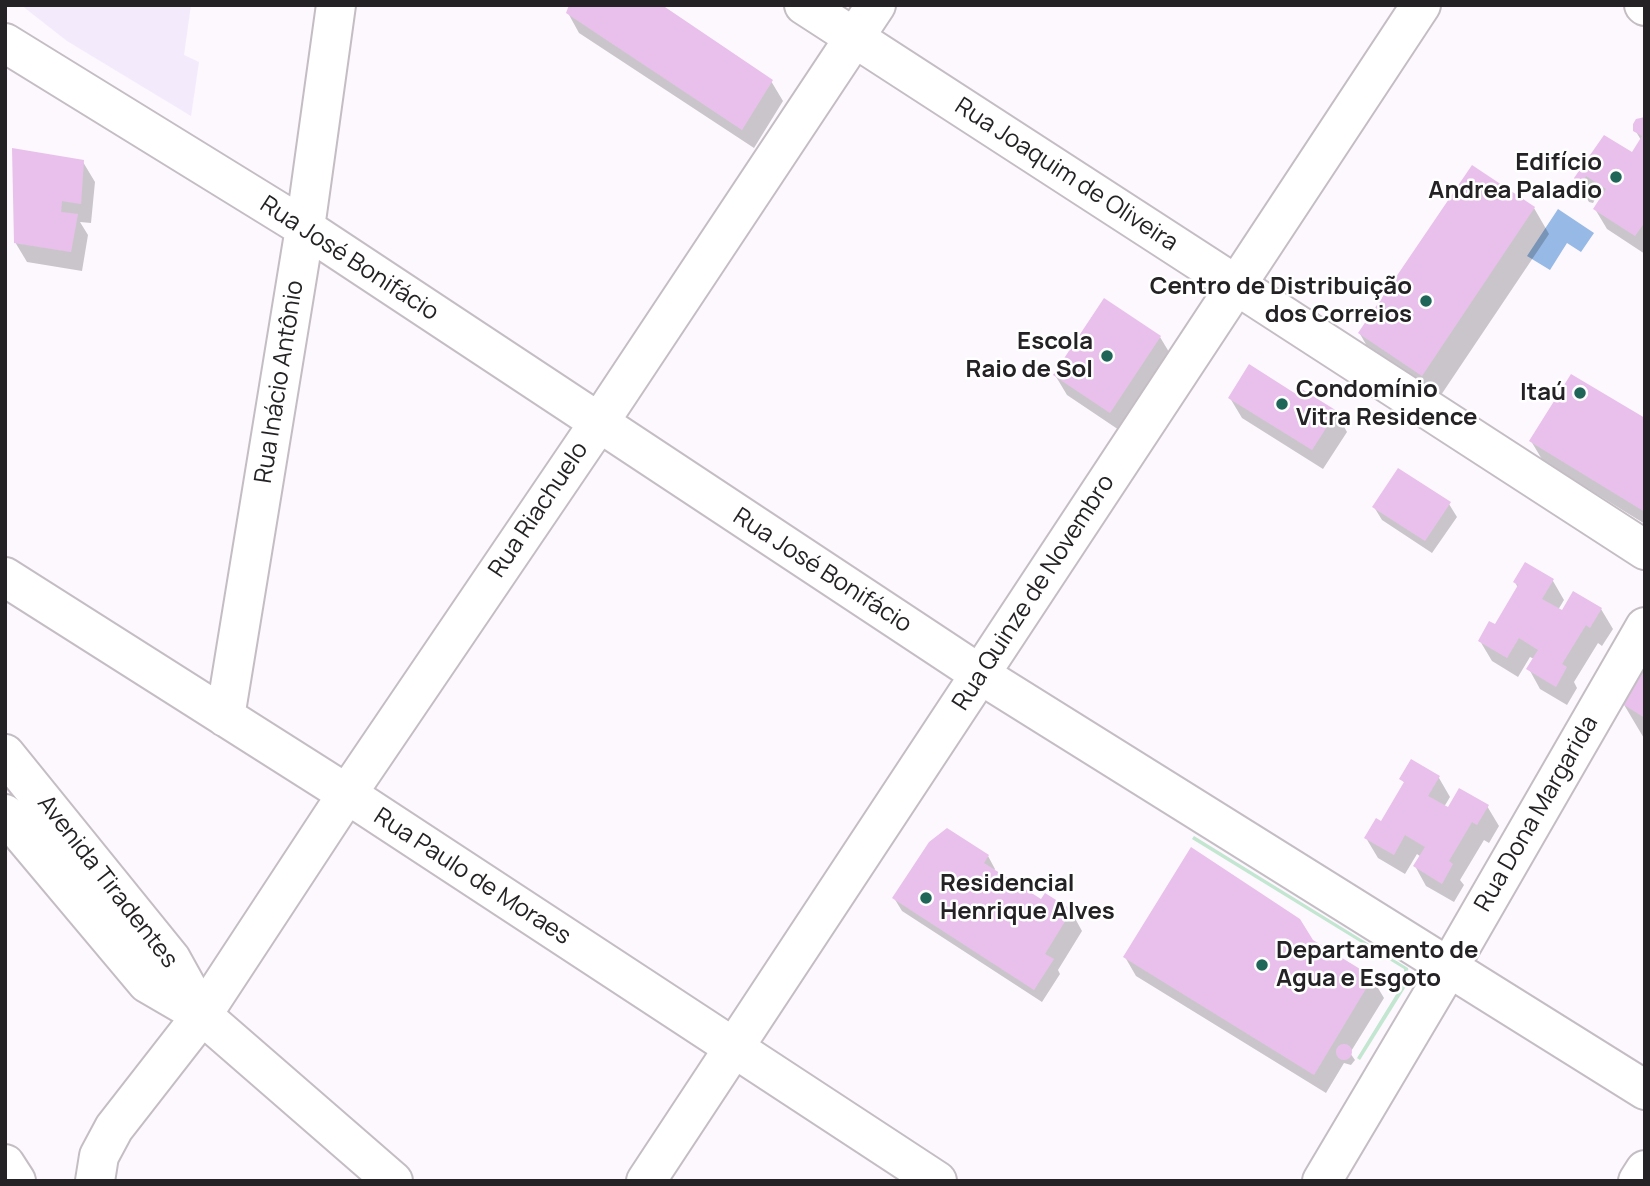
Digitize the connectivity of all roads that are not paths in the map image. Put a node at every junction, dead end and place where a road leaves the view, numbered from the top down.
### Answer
1 (336, 5) edge
2 (804, 5) edge
3 (876, 5) edge
4 (1421, 5) edge
5 (855, 38) junction
6 (5, 43) edge
7 (305, 228) junction
8 (1237, 286) junction
9 (598, 424) junction
10 (1645, 550) edge
11 (5, 577) edge
12 (1645, 627) edge
13 (981, 675) junction
14 (225, 717) junction
15 (5, 754) edge
16 (346, 794) junction
17 (5, 814) edge
18 (1449, 967) junction
19 (202, 1015) junction
20 (732, 1048) junction
21 (1645, 1090) edge
22 (5, 1164) edge
23 (1645, 1170) edge
24 (16, 1181) edge
25 (95, 1181) edge
26 (393, 1181) edge
27 (646, 1181) edge
28 (937, 1181) edge
29 (1322, 1181) edge
30 (1638, 1181) edge

1 - 7 street, Rua Inácio Antônio
2 - 5 street, Rua Joaquim de Oliveira
3 - 5 street, Rua Riachuelo
4 - 8 street, Rua Quinze de Novembro
5 - 8 street, Rua Joaquim de Oliveira
5 - 9 street, Rua Riachuelo
6 - 7 street, Rua José Bonifácio
7 - 9 street, Rua José Bonifácio
7 - 14 street, Rua Inácio Antônio
8 - 10 street, Rua Joaquim de Oliveira
8 - 13 street, Rua Quinze de Novembro
9 - 13 street, Rua José Bonifácio
9 - 16 street, Rua Riachuelo
11 - 14 street, Rua Paulo de Moraes
12 - 18 street, Rua Dona Margarida
13 - 18 street, Rua José Bonifácio
13 - 20 street, Rua Quinze de Novembro
14 - 16 street, Rua Paulo de Moraes
15 - 19 street, Avenida Tiradentes
16 - 19 street, Rua Riachuelo
16 - 20 street, Rua Paulo de Moraes
17 - 19 street, Avenida Tiradentes
18 - 21 street, Rua José Bonifácio
18 - 29 street, Rua Dona Margarida
19 - 25 street, Rua Riachuelo
19 - 26 street, Avenida Tiradentes
20 - 27 street, Rua Quinze de Novembro
20 - 28 street, Rua Paulo de Moraes
22 - 24 street
23 - 30 street

